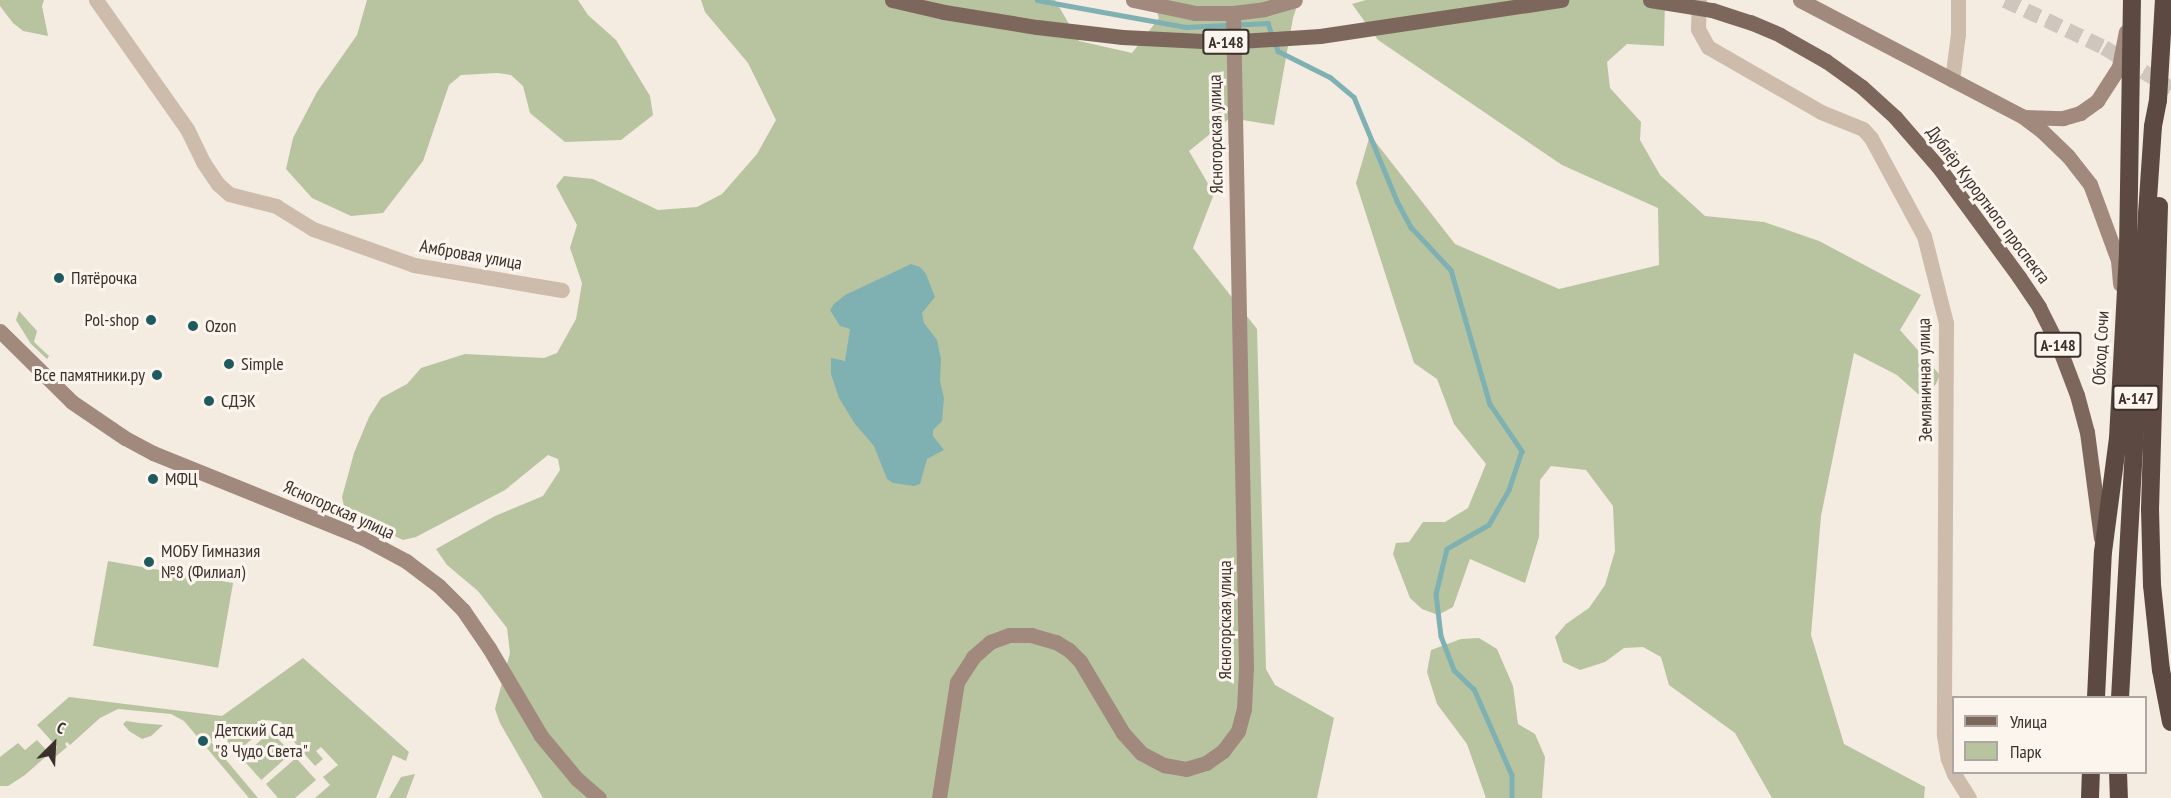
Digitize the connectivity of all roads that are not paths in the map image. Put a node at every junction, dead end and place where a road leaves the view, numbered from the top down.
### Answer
1 (96, 0) edge
2 (892, 0) edge
3 (1133, 0) edge
4 (1295, 0) edge
5 (1561, 0) edge
6 (1650, 0) edge
7 (1699, 0) edge
8 (1800, 0) edge
9 (1958, 0) edge
10 (2132, 0) edge
11 (2164, 0) edge
12 (1233, 13) junction
13 (1952, 80) junction
14 (2158, 100) junction
15 (2022, 116) junction
16 (562, 290) dead end
17 (2123, 311) junction
18 (0, 331) edge
19 (2103, 552) junction
20 (2096, 696) edge
21 (2120, 696) edge
22 (2171, 722) edge
23 (1952, 770) edge
24 (1953, 774) edge
25 (2091, 774) edge
26 (2118, 774) edge
27 (600, 798) edge
28 (939, 798) edge
29 (1969, 798) edge
30 (2090, 798) edge
31 (2119, 798) edge

1 - 16 street, Амбровая улица
2 - 5 main road, А-148, bridge
3 - 12 street
4 - 12 street
6 - 19 main road, Дублёр Курортного проспекта / А-148, bridge
7 - 23 street, Земляничная улица
8 - 13 street
9 - 13 street
10 - 15 street, А-147
10 - 17 highway, Обход Сочи / А-147
11 - 14 highway, А-147
12 - 28 street, Ясногорская улица
13 - 15 street
14 - 21 highway, А-147
14 - 22 highway, А-147
15 - 17 street, А-147
17 - 19 highway, Обход Сочи / А-147
18 - 27 street, Ясногорская улица
19 - 20 highway, Обход Сочи / А-147
24 - 29 street, Земляничная улица
25 - 30 highway
26 - 31 highway

